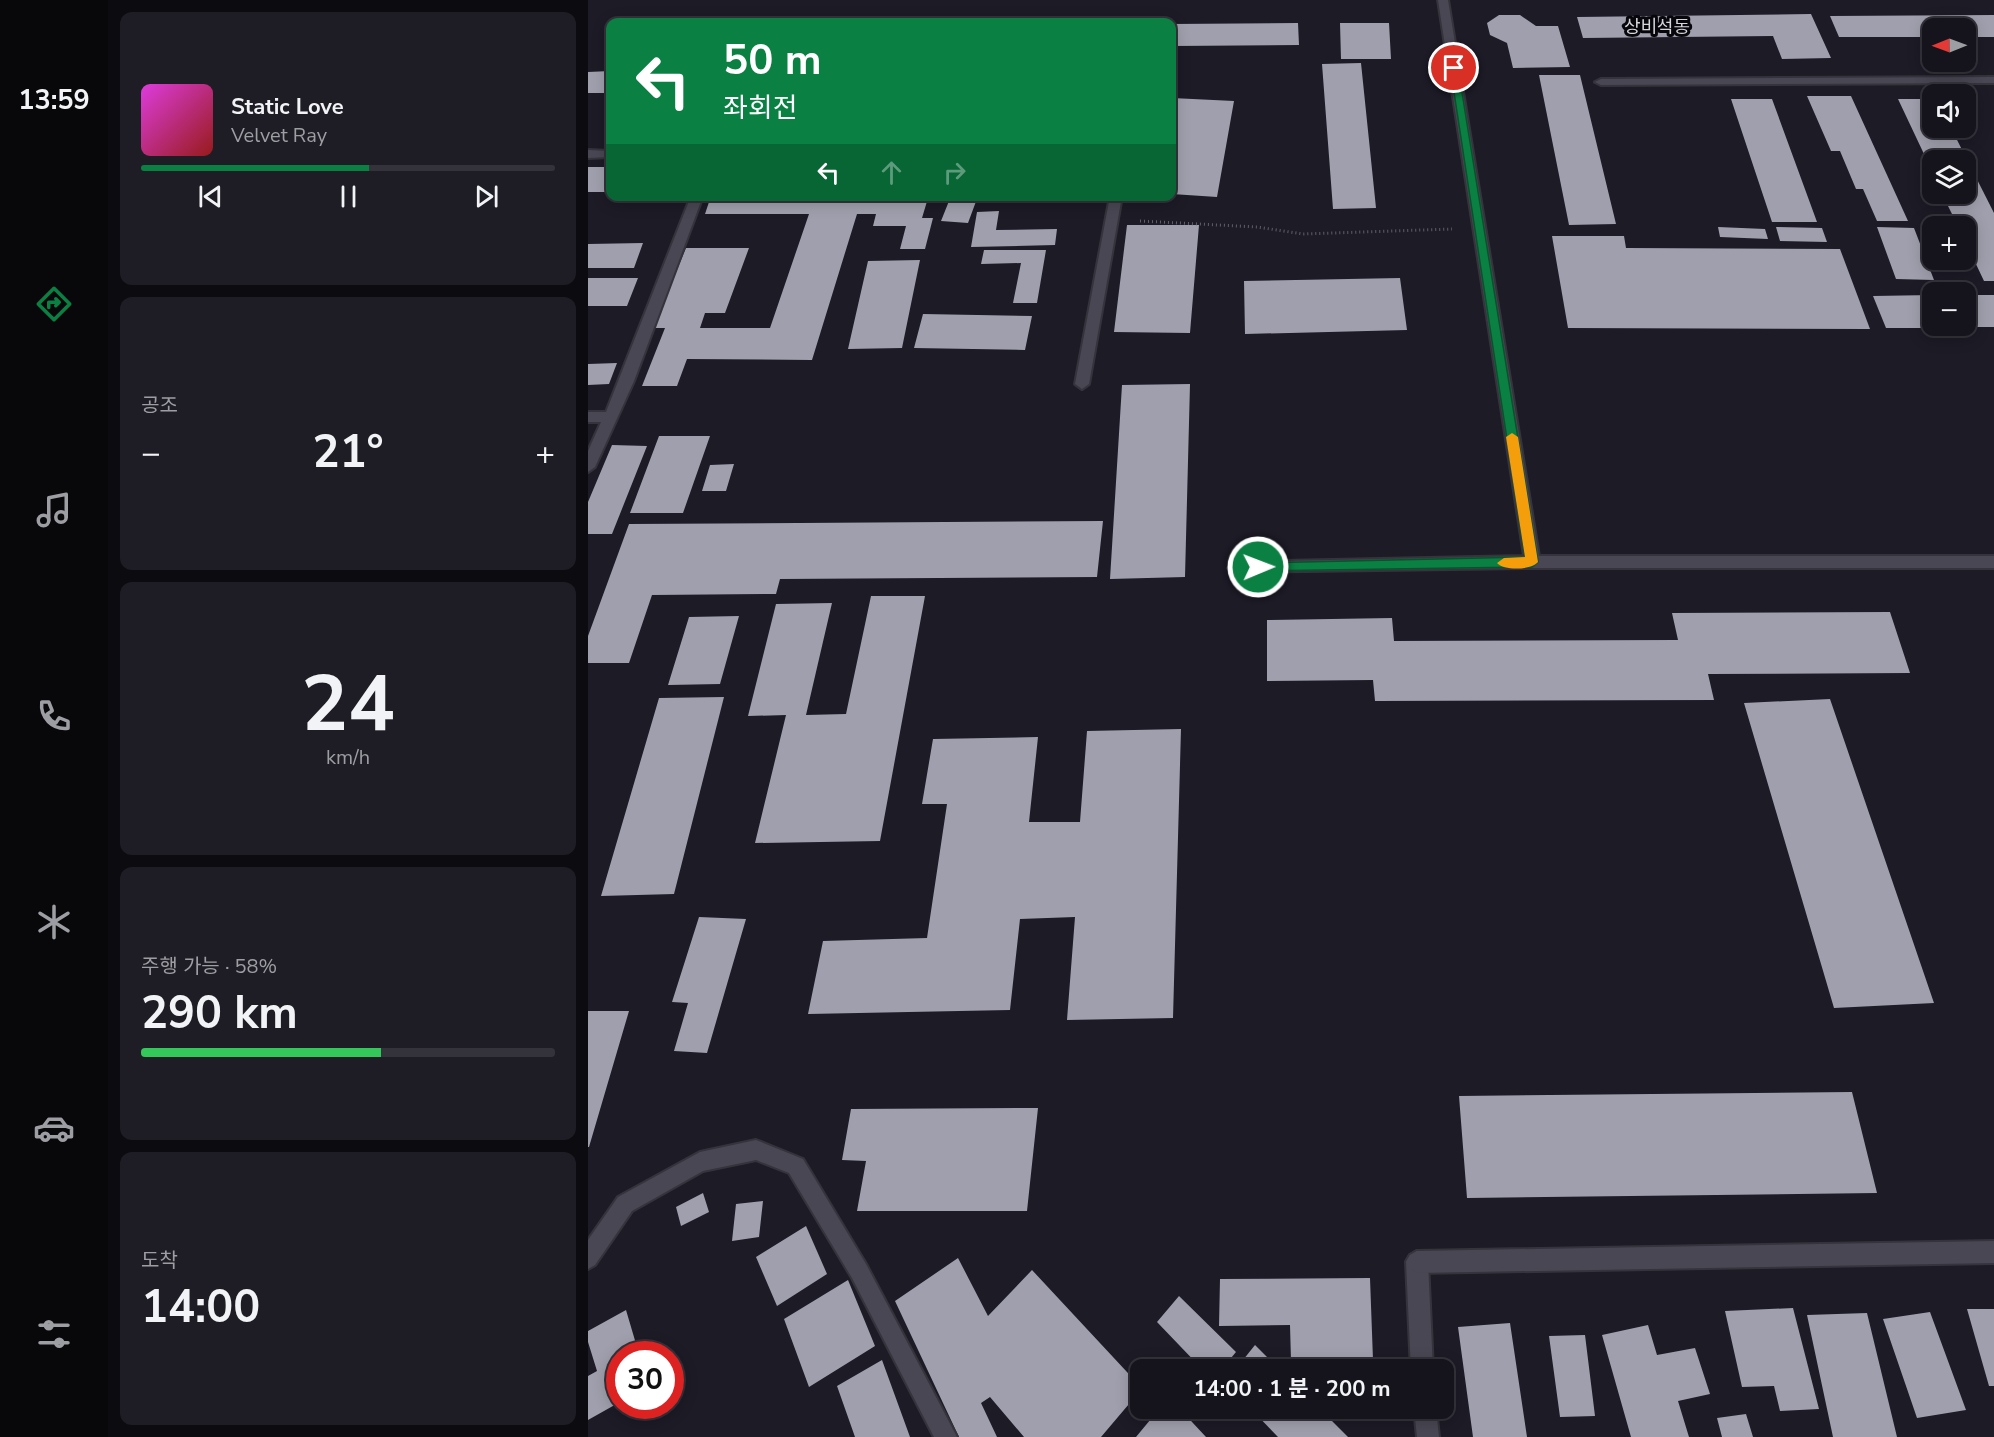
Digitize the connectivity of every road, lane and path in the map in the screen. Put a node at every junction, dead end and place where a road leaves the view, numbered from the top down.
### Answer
1 (1443, 0) edge
2 (1994, 81) edge
3 (1601, 82) dead end
4 (588, 154) edge
5 (606, 154) edge
6 (695, 201) edge
7 (1115, 201) edge
8 (1112, 219) junction
9 (1479, 228) junction
10 (1082, 384) dead end
11 (588, 417) edge
12 (609, 417) junction
13 (588, 467) edge
14 (1532, 562) junction
15 (1994, 562) edge
16 (1236, 568) dead end
17 (1994, 1252) edge
18 (588, 1258) edge
19 (1421, 1359) edge
20 (1426, 1419) edge
21 (1427, 1436) edge
22 (946, 1437) edge

1 - 9 street
2 - 3 street
4 - 5 street
6 - 12 street
7 - 8 street
8 - 9 path
8 - 10 street
9 - 14 street
11 - 12 street
12 - 13 street
14 - 15 street
14 - 16 street
17 - 19 street
18 - 22 street
20 - 21 street

